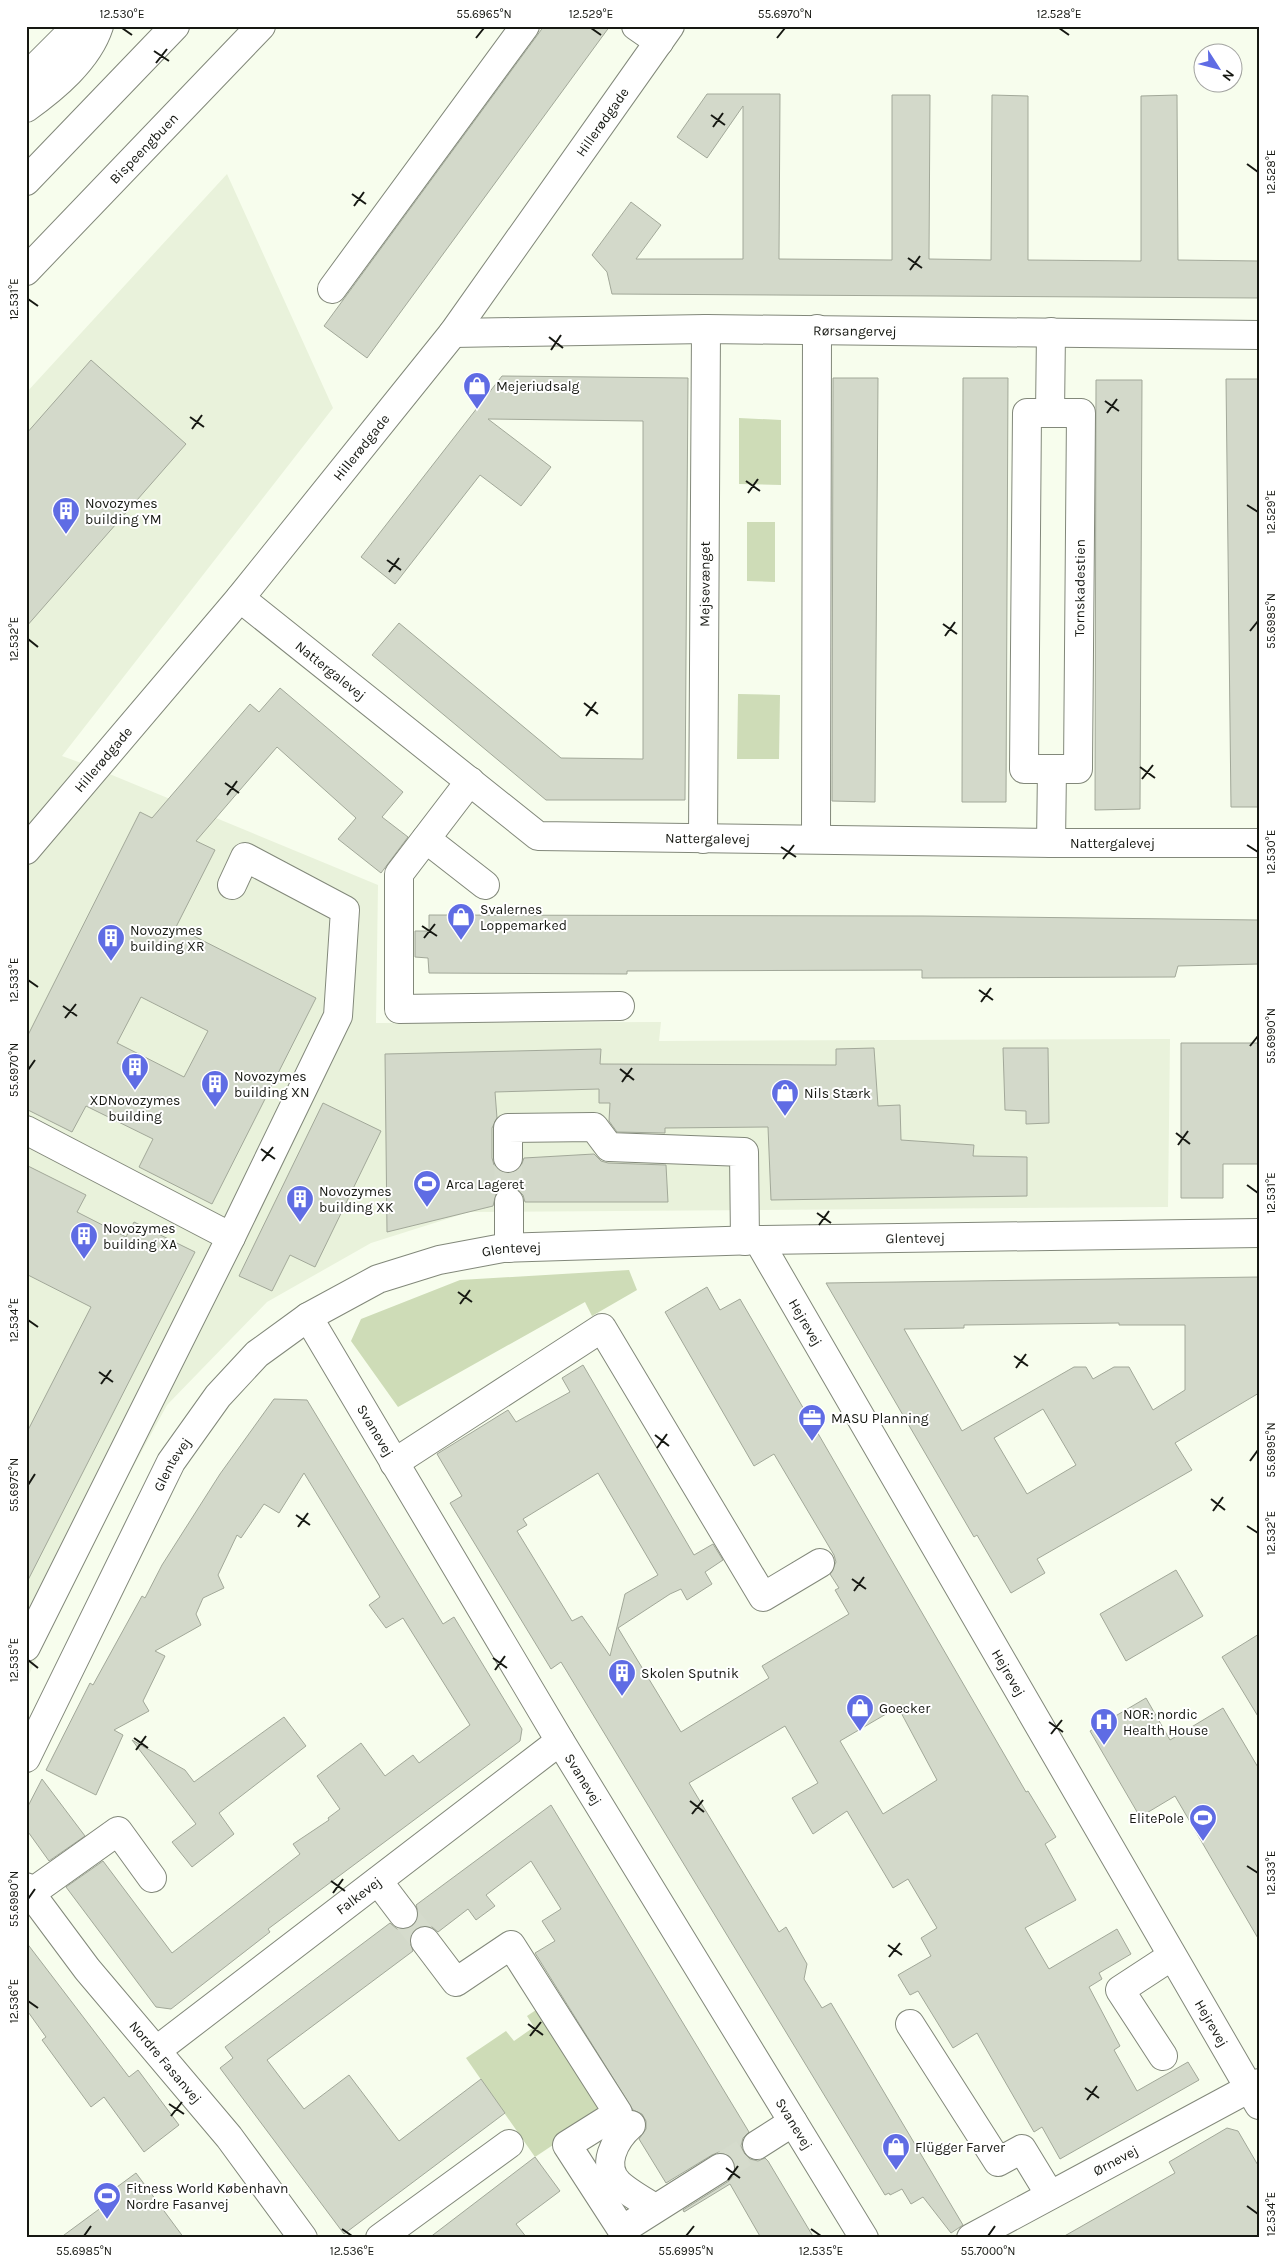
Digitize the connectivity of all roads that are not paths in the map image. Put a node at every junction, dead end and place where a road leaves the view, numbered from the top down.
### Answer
1 (77, 26) edge
2 (99, 26) edge
3 (175, 26) edge
4 (261, 26) edge
5 (525, 26) edge
6 (636, 26) edge
7 (665, 34) edge
8 (26, 77) edge
9 (26, 108) edge
10 (26, 181) edge
11 (26, 272) edge
12 (332, 289) dead end
13 (706, 329) junction
14 (817, 329) junction
15 (1051, 332) junction
16 (453, 333) junction
17 (1259, 335) edge
18 (1050, 413) junction
19 (240, 598) junction
20 (1052, 769) junction
21 (470, 782) junction
22 (426, 839) junction
23 (703, 839) junction
24 (816, 839) junction
25 (1051, 843) junction
26 (1259, 843) edge
27 (26, 850) edge
28 (232, 885) dead end
29 (486, 885) dead end
30 (620, 1006) dead end
31 (26, 1130) edge
32 (508, 1158) tunnel mouth
33 (509, 1202) tunnel mouth
34 (1259, 1233) edge
35 (231, 1237) junction
36 (751, 1240) junction
37 (509, 1248) junction
38 (308, 1317) junction
39 (394, 1462) junction
40 (820, 1563) dead end
41 (26, 1646) edge
42 (560, 1741) junction
43 (26, 1758) edge
44 (152, 1878) dead end
45 (378, 1881) junction
46 (28, 1890) edge
47 (403, 1914) tunnel mouth
48 (425, 1941) tunnel mouth
49 (1172, 1956) junction
50 (910, 2024) dead end
51 (157, 2050) junction
52 (1163, 2056) dead end
53 (1255, 2091) edge
54 (793, 2122) junction
55 (631, 2126) dead end
56 (509, 2144) dead end
57 (757, 2145) tunnel mouth
58 (720, 2168) tunnel mouth
59 (1050, 2195) junction
60 (655, 2208) junction
61 (303, 2238) edge
62 (380, 2238) edge
63 (864, 2238) edge
64 (971, 2238) edge

1 - 8 street
2 - 9 street
3 - 10 street
4 - 11 street, Bispeengbuen
5 - 12 street
6 - 7 street
7 - 16 street, Hillerødgade
13 - 14 street, Rørsangervej
13 - 16 street, Rørsangervej
13 - 23 street, Mejsevænget
14 - 15 street, Rørsangervej
14 - 24 street
15 - 17 street, Rørsangervej
15 - 18 street
16 - 19 street, Hillerødgade
18 - 20 street, Tornskadestien
18 - 20 street, Tornskadestien
19 - 21 street, Nattergalevej
19 - 27 street, Hillerødgade
20 - 25 street
21 - 22 street
21 - 23 street, Nattergalevej
22 - 29 street
22 - 30 street
23 - 24 street, Nattergalevej
24 - 25 street, Nattergalevej
25 - 26 street, Nattergalevej
28 - 35 street
31 - 35 street
32 - 36 street
33 - 37 street
34 - 36 street, Glentevej
35 - 41 street
36 - 37 street, Glentevej
36 - 49 street, Hejrevej
37 - 38 street, Glentevej
38 - 39 street, Svanevej
38 - 43 street, Glentevej
39 - 40 street
39 - 42 street, Svanevej
42 - 45 street, Falkevej
42 - 54 street, Svanevej
44 - 46 street
45 - 47 street
45 - 51 street, Falkevej
46 - 51 street, Nordre Fasanvej
48 - 60 street
49 - 52 street
49 - 53 street, Hejrevej
50 - 59 street
51 - 61 street, Nordre Fasanvej
53 - 59 street, Ørnevej
54 - 57 street
54 - 63 street, Svanevej
55 - 60 street
56 - 62 street
58 - 60 street
59 - 64 street, Ørnevej

